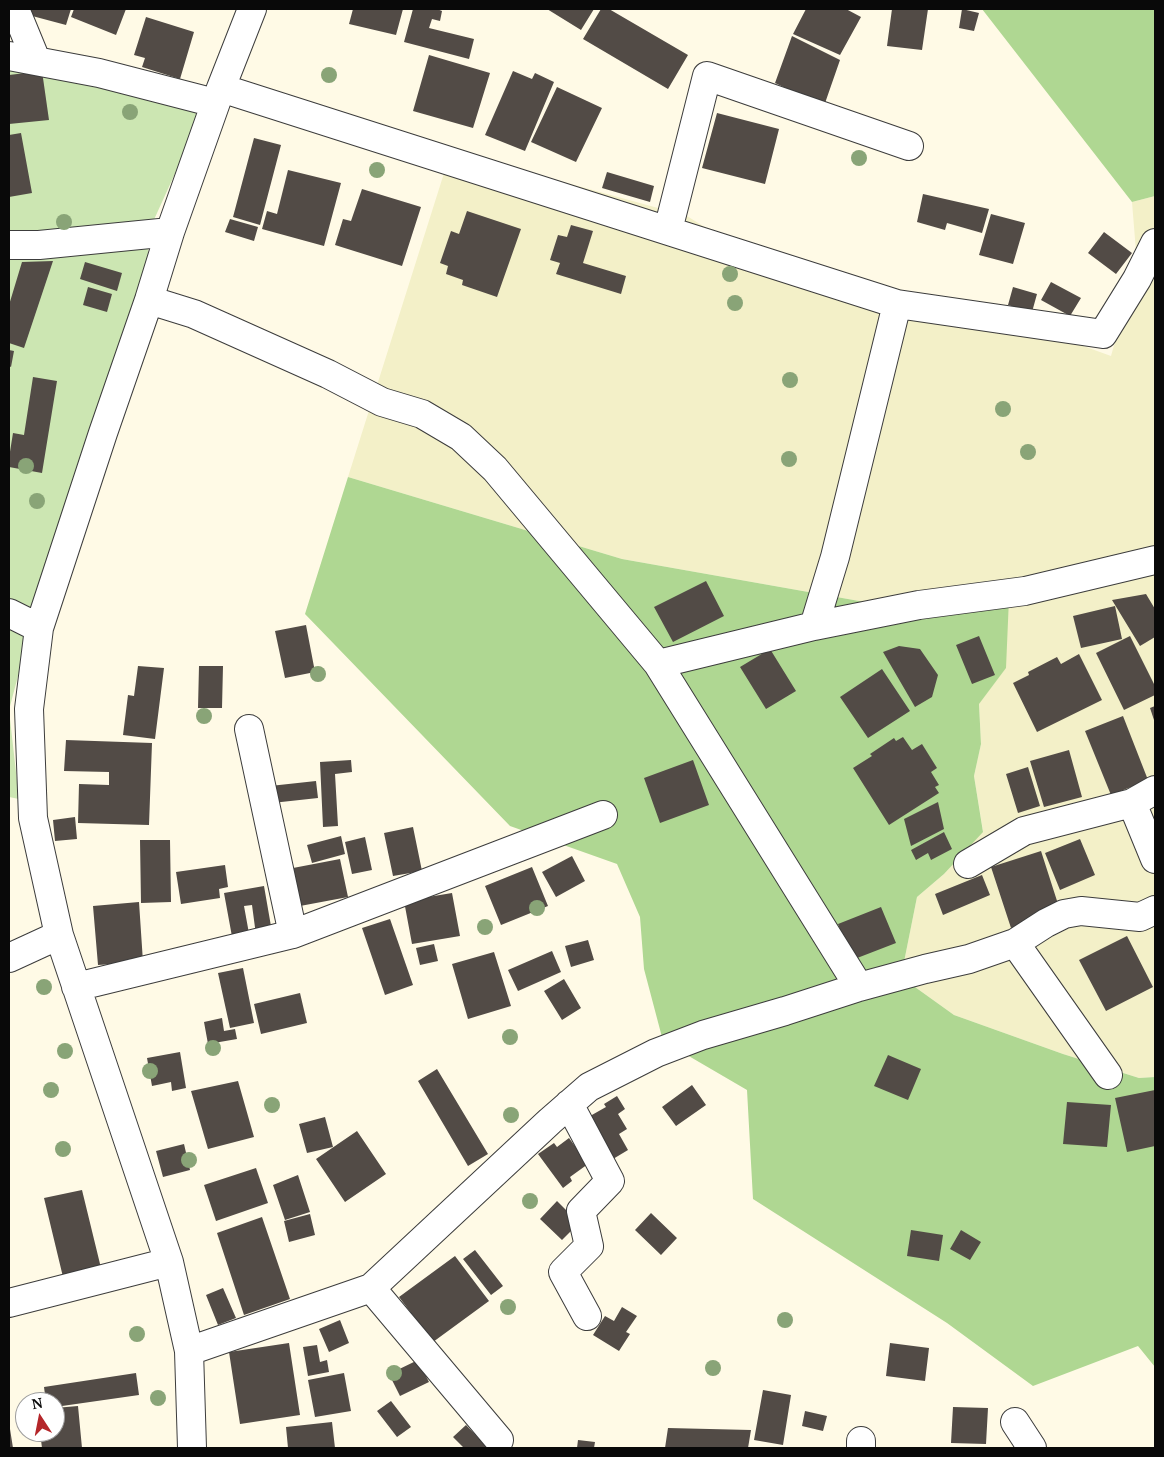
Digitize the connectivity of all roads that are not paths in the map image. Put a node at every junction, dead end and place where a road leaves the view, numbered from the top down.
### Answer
1 (15, 9) edge
2 (252, 9) edge
3 (9, 56) edge
4 (36, 60) junction
5 (218, 95) junction
6 (909, 146) dead end
7 (668, 230) junction
8 (170, 232) junction
9 (1155, 243) edge
10 (9, 245) edge
11 (149, 300) junction
12 (897, 304) junction
13 (1155, 560) edge
14 (9, 613) edge
15 (814, 626) junction
16 (39, 628) junction
17 (658, 664) junction
18 (249, 729) dead end
19 (1155, 790) edge
20 (1132, 803) junction
21 (603, 816) dead end
22 (1155, 859) edge
23 (968, 864) dead end
24 (1155, 910) edge
25 (293, 934) junction
26 (59, 935) junction
27 (1015, 943) junction
28 (9, 958) edge
29 (76, 986) junction
30 (859, 987) junction
31 (1108, 1075) dead end
32 (569, 1104) junction
33 (169, 1262) junction
34 (371, 1288) junction
35 (9, 1303) edge
36 (587, 1316) dead end
37 (189, 1351) junction
38 (1015, 1422) dead end
39 (499, 1440) dead end
40 (192, 1448) edge
41 (1032, 1448) edge

1 - 4 street
2 - 5 street
3 - 4 street
4 - 5 street
5 - 7 street
5 - 8 street
6 - 7 street
7 - 12 street
8 - 10 street
8 - 11 street
9 - 12 street
11 - 16 street
11 - 17 street
12 - 15 street
13 - 15 street
14 - 16 street
15 - 17 street
16 - 26 street
17 - 30 street
18 - 25 street
19 - 20 street
20 - 22 street
20 - 23 street
21 - 25 street
24 - 27 street
25 - 29 street
26 - 28 street
26 - 29 street
27 - 30 street
27 - 31 street
29 - 33 street
30 - 32 street
32 - 34 street
32 - 36 street
33 - 35 street
33 - 37 street
34 - 37 street
34 - 39 street
37 - 40 street
38 - 41 street

